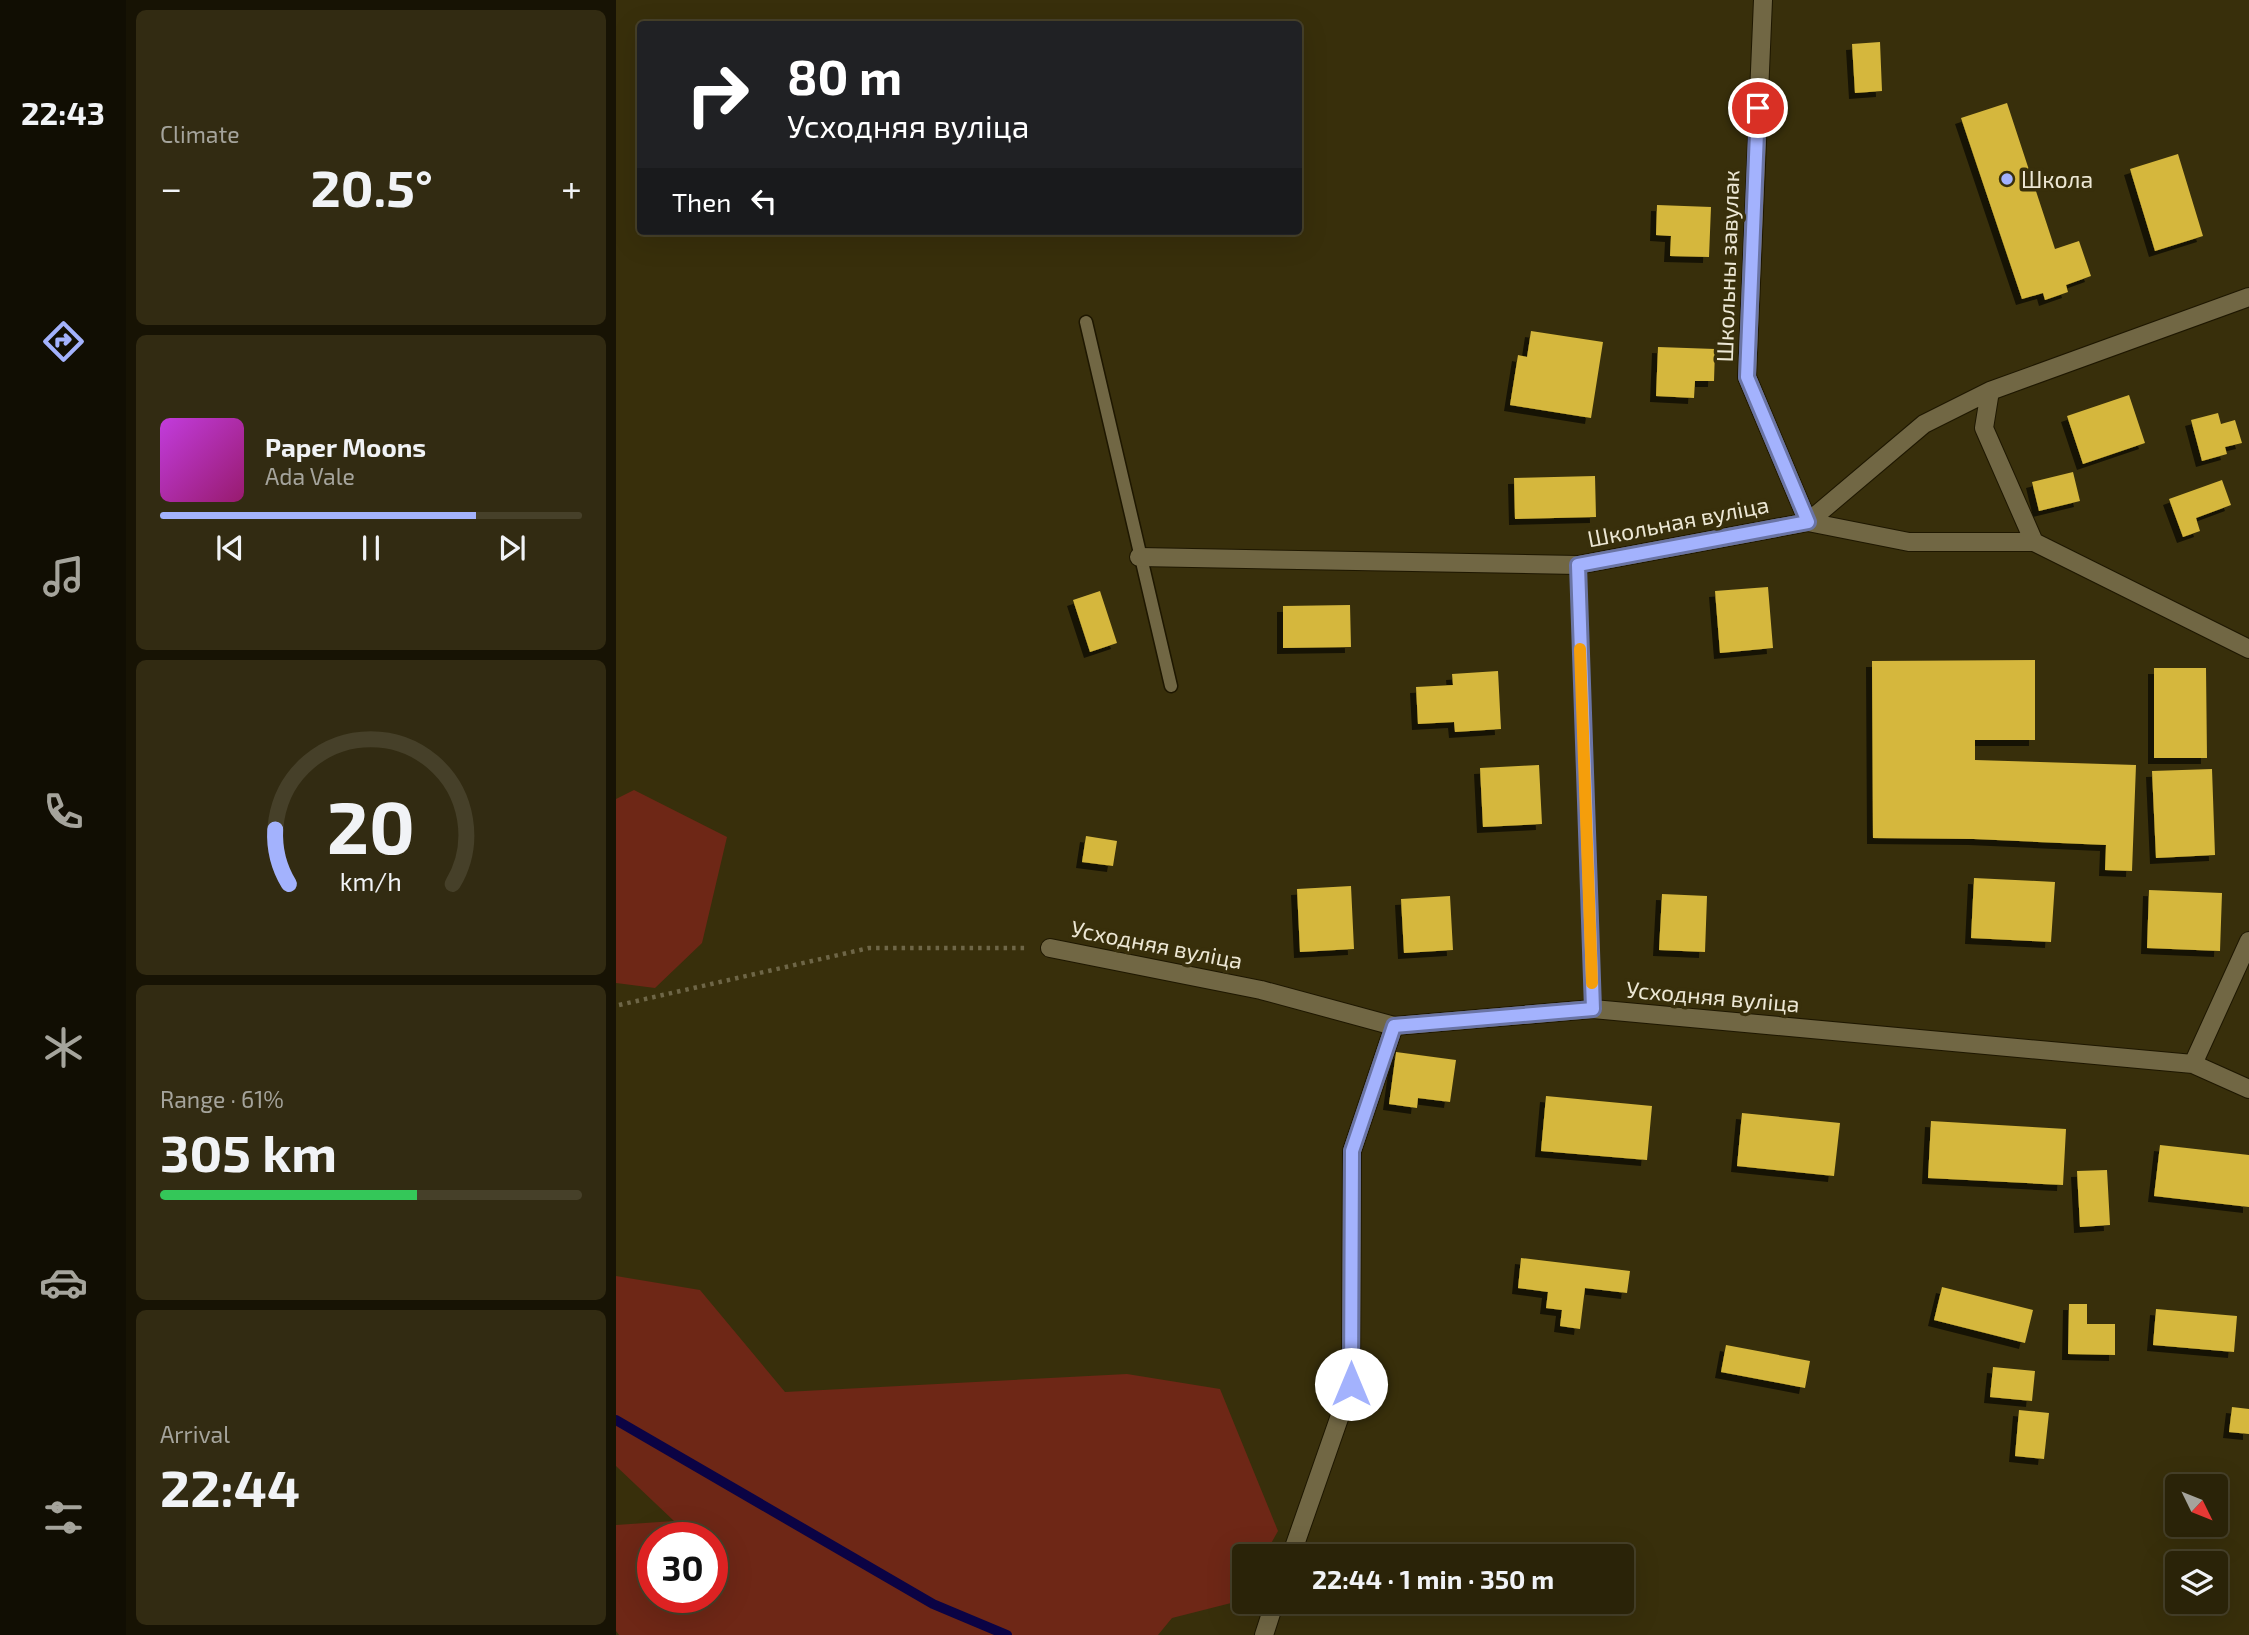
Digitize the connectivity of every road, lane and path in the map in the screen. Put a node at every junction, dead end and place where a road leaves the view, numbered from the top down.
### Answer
1 (1763, 0) edge
2 (2249, 297) edge
3 (1086, 322) dead end
4 (1990, 391) junction
5 (1808, 522) junction
6 (2034, 542) junction
7 (1139, 556) junction
8 (1578, 565) junction
9 (2249, 649) edge
10 (1171, 686) dead end
11 (2249, 944) edge
12 (1050, 947) joint
13 (618, 1005) dead end
14 (1593, 1009) junction
15 (1394, 1026) junction
16 (2193, 1064) junction
17 (2249, 1090) edge
18 (1295, 1544) edge
19 (1271, 1614) edge
20 (1264, 1635) edge

1 - 5 street, Школьны завулак
2 - 4 street, Школьная вуліца
3 - 7 lane
4 - 5 street, Школьная вуліца
4 - 6 street
5 - 6 street
5 - 8 street, Школьная вуліца
6 - 9 street
7 - 8 street, Школьная вуліца
7 - 10 lane
8 - 14 lane
11 - 16 street
12 - 13 path
12 - 15 street, Усходняя вуліца
14 - 15 street, Усходняя вуліца
14 - 16 street, Усходняя вуліца
15 - 18 street
16 - 17 street, Усходняя вуліца
19 - 20 street

